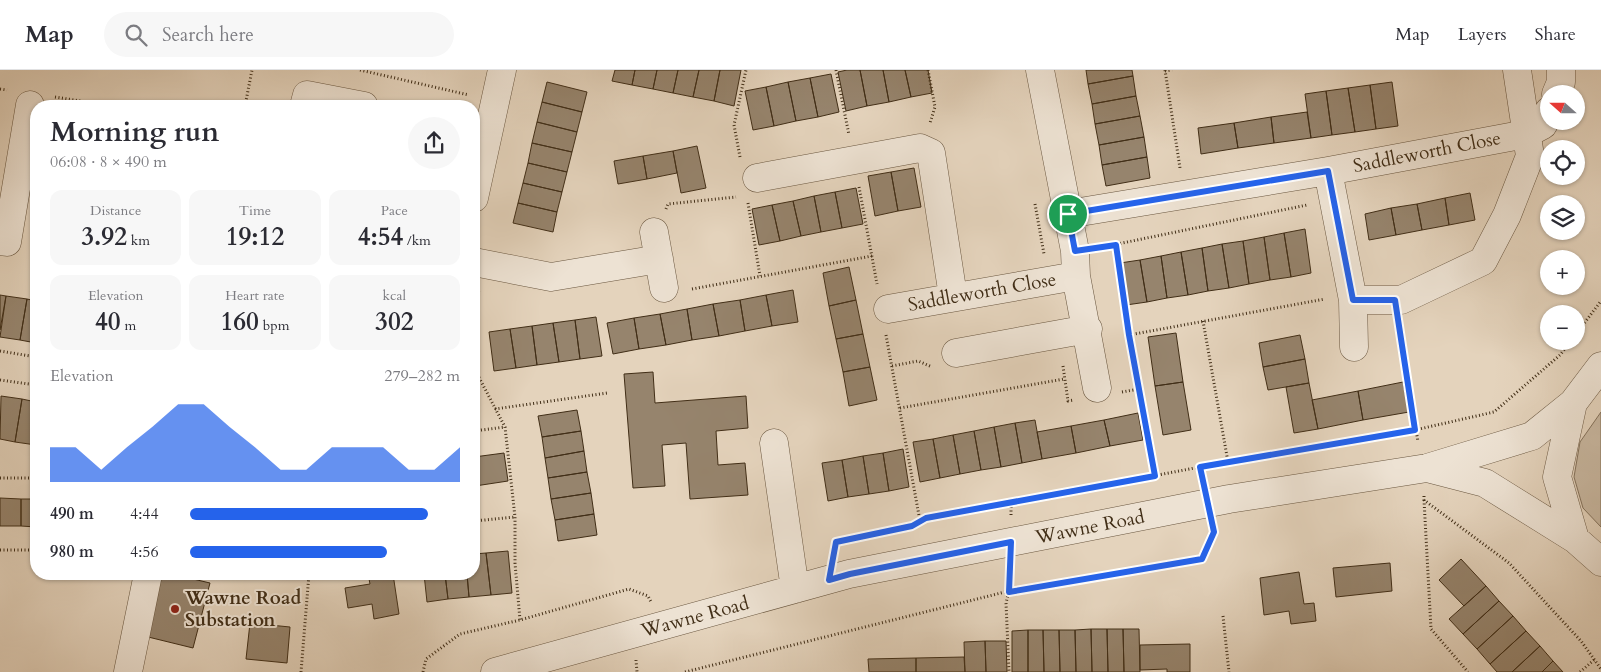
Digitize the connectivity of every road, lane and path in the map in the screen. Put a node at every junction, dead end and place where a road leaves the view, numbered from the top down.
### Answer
1 (252, 70) edge
2 (360, 70) edge
3 (502, 70) edge
4 (928, 70) edge
5 (1040, 70) edge
6 (1172, 70) edge
7 (1517, 70) edge
8 (1561, 70) edge
9 (1165, 71) edge
10 (1560, 85) edge
11 (246, 100) edge
12 (306, 100) edge
13 (333, 100) edge
14 (495, 100) junction
15 (30, 105) dead end
16 (1540, 126) edge
17 (480, 134) edge
18 (1526, 134) junction
19 (920, 148) junction
20 (1328, 171) junction
21 (758, 178) dead end
22 (1034, 194) dead end
23 (1184, 194) junction
24 (737, 196) dead end
25 (1334, 199) junction
26 (1068, 214) junction
27 (654, 232) joint
28 (0, 241) edge
29 (1116, 245) junction
30 (872, 256) dead end
31 (659, 259) junction
32 (480, 263) edge
33 (1075, 264) junction
34 (1048, 280) junction
35 (664, 288) joint
36 (954, 296) junction
37 (1344, 298) junction
38 (1395, 300) junction
39 (1601, 301) edge
40 (888, 309) dead end
41 (1202, 321) junction
42 (1585, 322) edge
43 (1088, 329) junction
44 (1059, 334) junction
45 (1129, 335) junction
46 (1354, 348) dead end
47 (1564, 350) edge
48 (0, 351) edge
49 (956, 353) joint
50 (30, 356) edge
51 (892, 366) dead end
52 (1601, 366) edge
53 (1064, 379) junction
54 (0, 380) edge
55 (480, 380) edge
56 (30, 385) edge
57 (1097, 388) dead end
58 (607, 393) dead end
59 (1068, 401) dead end
60 (1573, 402) junction
61 (900, 408) dead end
62 (495, 409) junction
63 (505, 427) junction
64 (480, 430) edge
65 (1415, 430) junction
66 (774, 443) dead end
67 (1228, 462) junction
68 (1200, 467) junction
69 (1426, 468) junction
70 (1155, 476) junction
71 (0, 478) edge
72 (30, 478) edge
73 (1424, 500) junction
74 (1011, 503) junction
75 (1207, 504) junction
76 (515, 517) junction
77 (480, 520) edge
78 (1575, 538) junction
79 (1011, 542) junction
80 (0, 550) edge
81 (30, 550) edge
82 (1601, 562) edge
83 (147, 580) edge
84 (309, 580) edge
85 (829, 580) junction
86 (795, 589) junction
87 (1009, 592) junction
88 (1223, 616) dead end
89 (520, 620) junction
90 (662, 626) junction
91 (1594, 660) junction
92 (1601, 669) edge
93 (128, 672) edge
94 (301, 672) edge
95 (423, 672) edge
96 (495, 672) edge
97 (685, 672) edge
98 (1009, 672) edge
99 (1229, 672) edge
100 (1468, 672) edge
101 (1580, 672) edge

1 - 11 path
2 - 14 path
3 - 14 street
4 - 19 path
5 - 26 street, Saddleworth Close
6 - 9 path
7 - 18 street, Saddleworth Close
8 - 10 street
9 - 23 path
12 - 13 street
14 - 17 street
15 - 28 street
16 - 18 street, Saddleworth Close
18 - 20 street, Saddleworth Close
18 - 38 street, Saddleworth Close
19 - 21 street
19 - 36 street
20 - 23 street, Saddleworth Close
20 - 25 street, Saddleworth Close
22 - 34 path
23 - 26 street, Saddleworth Close
24 - 27 path
25 - 29 path
25 - 37 street, Saddleworth Close
26 - 33 street, Saddleworth Close
27 - 31 street
29 - 33 path
29 - 45 path
30 - 35 path
31 - 32 street
31 - 35 street
33 - 34 street, Saddleworth Close
33 - 43 street, Saddleworth Close
34 - 36 street, Saddleworth Close
36 - 40 street, Saddleworth Close
37 - 38 street, Saddleworth Close
37 - 41 path
37 - 46 street, Saddleworth Close
38 - 65 path
39 - 42 path
41 - 45 path
41 - 67 path
43 - 44 street
43 - 57 street, Saddleworth Close
44 - 49 street
44 - 53 path
45 - 70 path
47 - 65 path
48 - 50 path
49 - 51 path
52 - 60 street
53 - 59 path
53 - 61 path
54 - 56 path
55 - 62 path
58 - 62 path
60 - 69 street, Wawne Road
60 - 78 street
62 - 63 path
63 - 64 path
63 - 76 path
65 - 67 path
65 - 69 path
66 - 86 street
67 - 68 path
68 - 70 path
68 - 75 path
69 - 73 path
69 - 75 street, Wawne Road
69 - 78 street, Wawne Road
70 - 74 path
71 - 72 path
73 - 91 path
73 - 100 path
74 - 79 path
74 - 85 path
75 - 79 street, Wawne Road
75 - 87 path
76 - 77 path
76 - 89 path
78 - 82 street, Wawne Road
79 - 85 street, Wawne Road
79 - 87 path
80 - 81 path
83 - 93 street
84 - 94 path
85 - 86 street, Wawne Road
86 - 90 street, Wawne Road
87 - 97 path
87 - 98 path
88 - 99 path
89 - 90 path
89 - 95 path
90 - 96 street, Wawne Road
91 - 92 path
91 - 101 path

